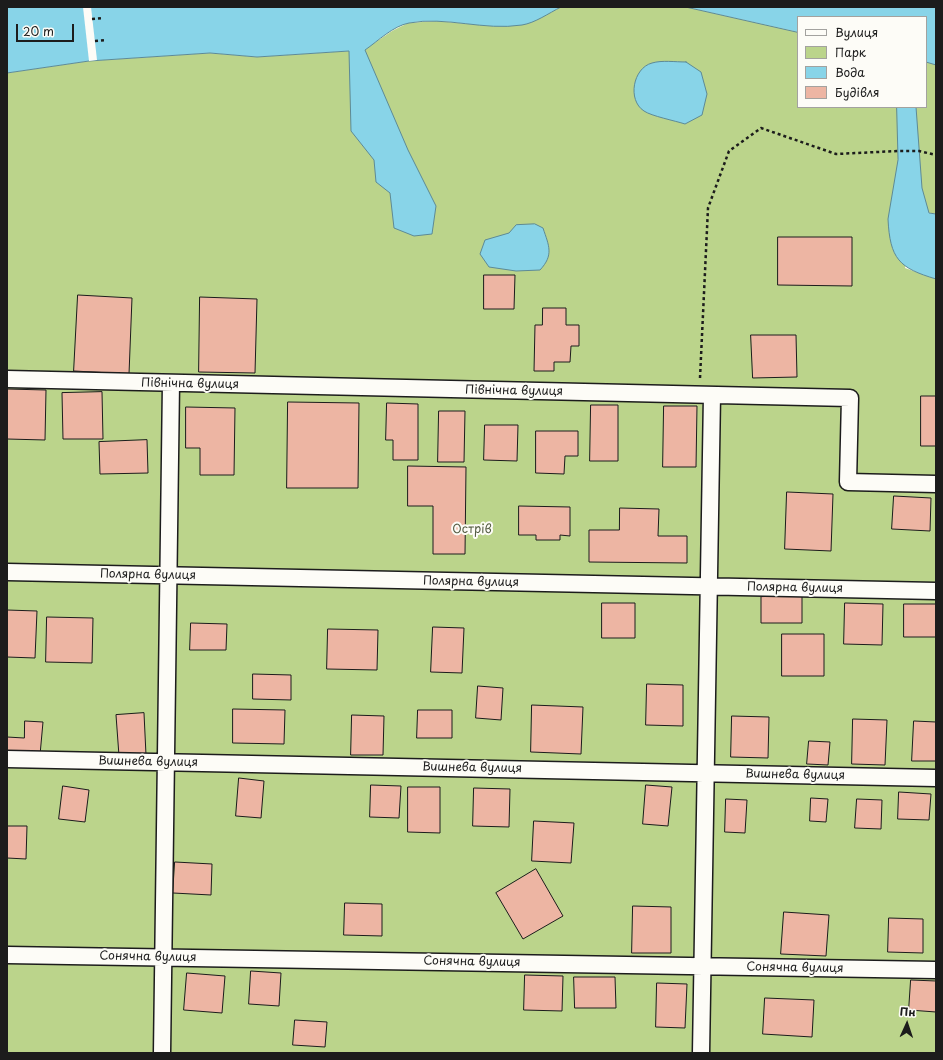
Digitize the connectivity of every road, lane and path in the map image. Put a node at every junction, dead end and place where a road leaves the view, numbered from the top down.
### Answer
1 (103, 18) dead end
2 (92, 19) dead end
3 (106, 40) dead end
4 (95, 41) dead end
5 (936, 155) edge
6 (7, 379) edge
7 (171, 383) junction
8 (706, 395) junction
9 (936, 484) edge
10 (7, 572) edge
11 (168, 576) junction
12 (709, 587) junction
13 (936, 590) edge
14 (7, 759) edge
15 (166, 762) junction
16 (706, 773) junction
17 (936, 778) edge
18 (7, 955) edge
19 (163, 957) junction
20 (702, 966) junction
21 (936, 970) edge
22 (162, 1053) edge
23 (701, 1053) edge

1 - 2 path
3 - 4 path
5 - 8 path
6 - 7 street, Північна вулиця
7 - 8 street, Північна вулиця
7 - 11 street
8 - 9 street, Північна вулиця
8 - 12 street
10 - 11 street, Полярна вулиця
11 - 12 street, Полярна вулиця
11 - 15 street
12 - 13 street, Полярна вулиця
12 - 16 street
14 - 15 street, Вишнева вулиця
15 - 16 street, Вишнева вулиця
15 - 19 street
16 - 17 street, Вишнева вулиця
16 - 20 street
18 - 19 street, Сонячна вулиця
19 - 20 street, Сонячна вулиця
19 - 22 street
20 - 21 street, Сонячна вулиця
20 - 23 street

